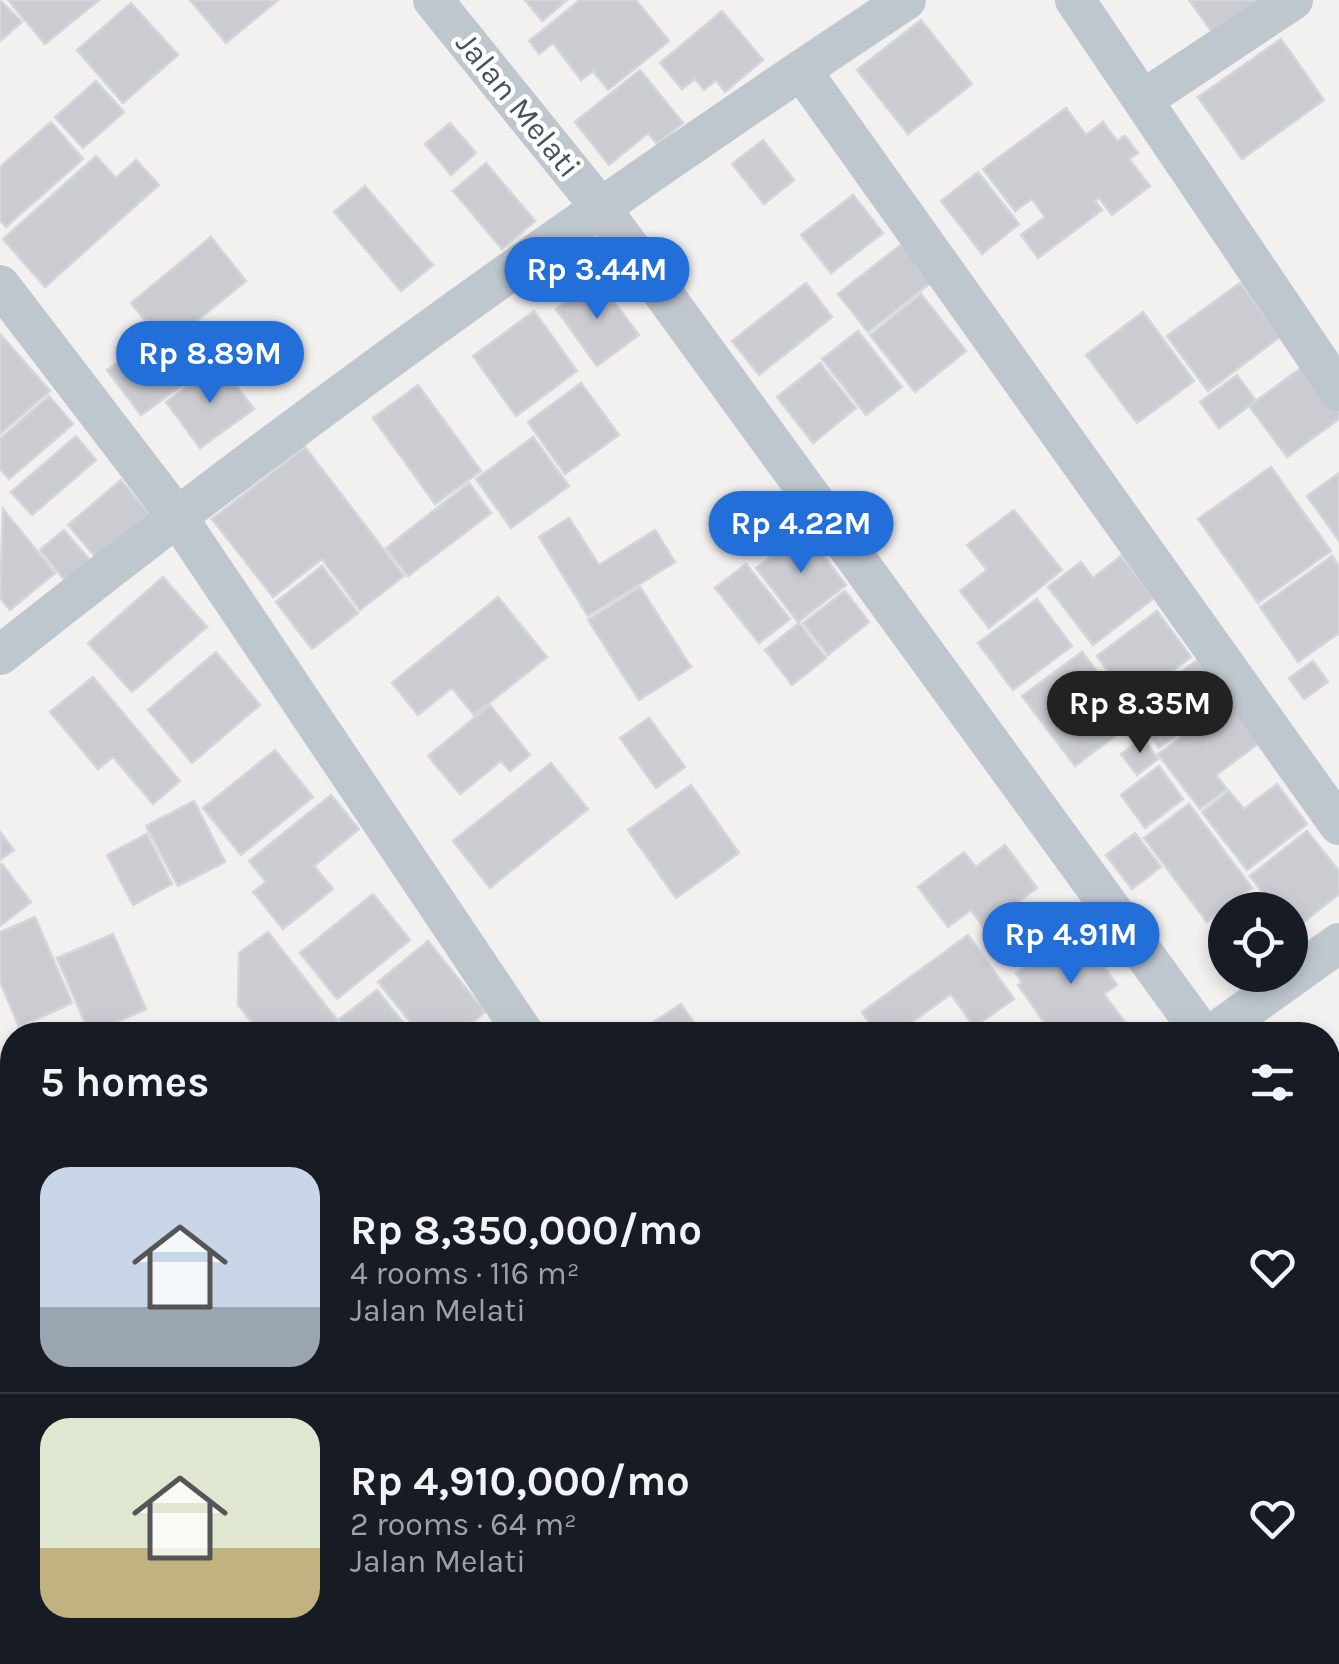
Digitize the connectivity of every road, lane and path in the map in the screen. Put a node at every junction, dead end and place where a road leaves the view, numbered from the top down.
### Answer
1 (433, 0) edge
2 (906, 0) edge
3 (1076, 0) edge
4 (1293, 0) edge
5 (801, 70) junction
6 (1144, 99) junction
7 (601, 208) junction
8 (0, 284) edge
9 (1339, 391) edge
10 (176, 515) junction
11 (0, 654) edge
12 (1339, 825) edge
13 (1339, 943) edge
14 (507, 1022) edge
15 (1194, 1022) edge
16 (1228, 1022) edge

1 - 7 street, Jalan Melati
2 - 5 street
3 - 6 street
4 - 6 street
5 - 7 street
5 - 12 street
6 - 9 street
7 - 10 street
7 - 15 street, Jalan Melati
8 - 10 street
10 - 11 street
10 - 14 street
13 - 16 street

